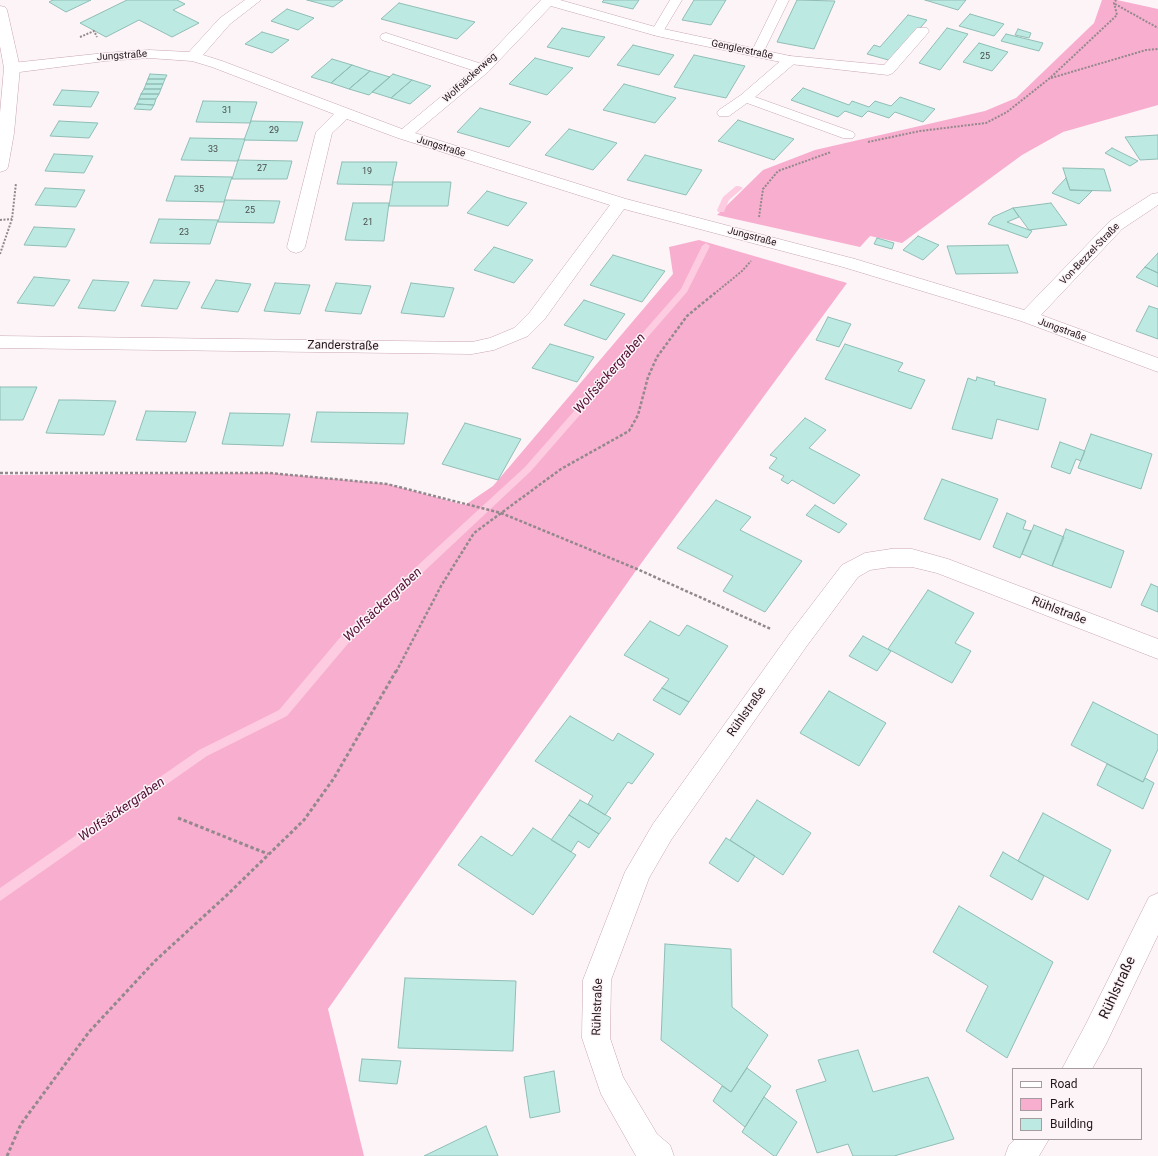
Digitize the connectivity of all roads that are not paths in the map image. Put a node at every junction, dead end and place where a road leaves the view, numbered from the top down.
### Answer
1 (254, 0) edge
2 (548, 0) edge
3 (676, 0) edge
4 (783, 0) edge
5 (0, 10) edge
6 (922, 31) dead end
7 (657, 32) junction
8 (386, 37) dead end
9 (757, 53) junction
10 (193, 57) junction
11 (790, 60) junction
12 (12, 68) junction
13 (484, 69) junction
14 (746, 98) junction
15 (344, 113) junction
16 (724, 113) dead end
17 (404, 135) junction
18 (848, 135) dead end
19 (0, 167) edge
20 (1158, 198) edge
21 (620, 203) junction
22 (296, 247) dead end
23 (1028, 317) junction
24 (0, 342) edge
25 (1158, 365) edge
26 (1158, 649) edge
27 (1158, 906) edge
28 (1077, 1068) edge
29 (1033, 1140) edge
30 (659, 1156) edge
31 (1020, 1156) edge

1 - 10 street
2 - 7 street, Genglerstraße
2 - 13 street, Wolfsäckerweg
3 - 7 lane
4 - 9 lane
5 - 12 street
6 - 11 street, Genglerstraße
7 - 9 street, Genglerstraße
8 - 13 lane
9 - 11 street, Genglerstraße
10 - 12 street, Jungstraße
10 - 15 street, Jungstraße
11 - 14 lane
12 - 19 street
13 - 17 street, Wolfsäckerweg
14 - 16 lane
14 - 18 lane
15 - 17 street, Jungstraße
15 - 22 street
17 - 21 street, Jungstraße
20 - 23 street, Von-Bezzel-Straße
21 - 23 street, Jungstraße
21 - 24 street, Zanderstraße
23 - 25 street, Jungstraße
26 - 30 street, Rühlstraße
27 - 28 street, Rühlstraße
29 - 31 street

